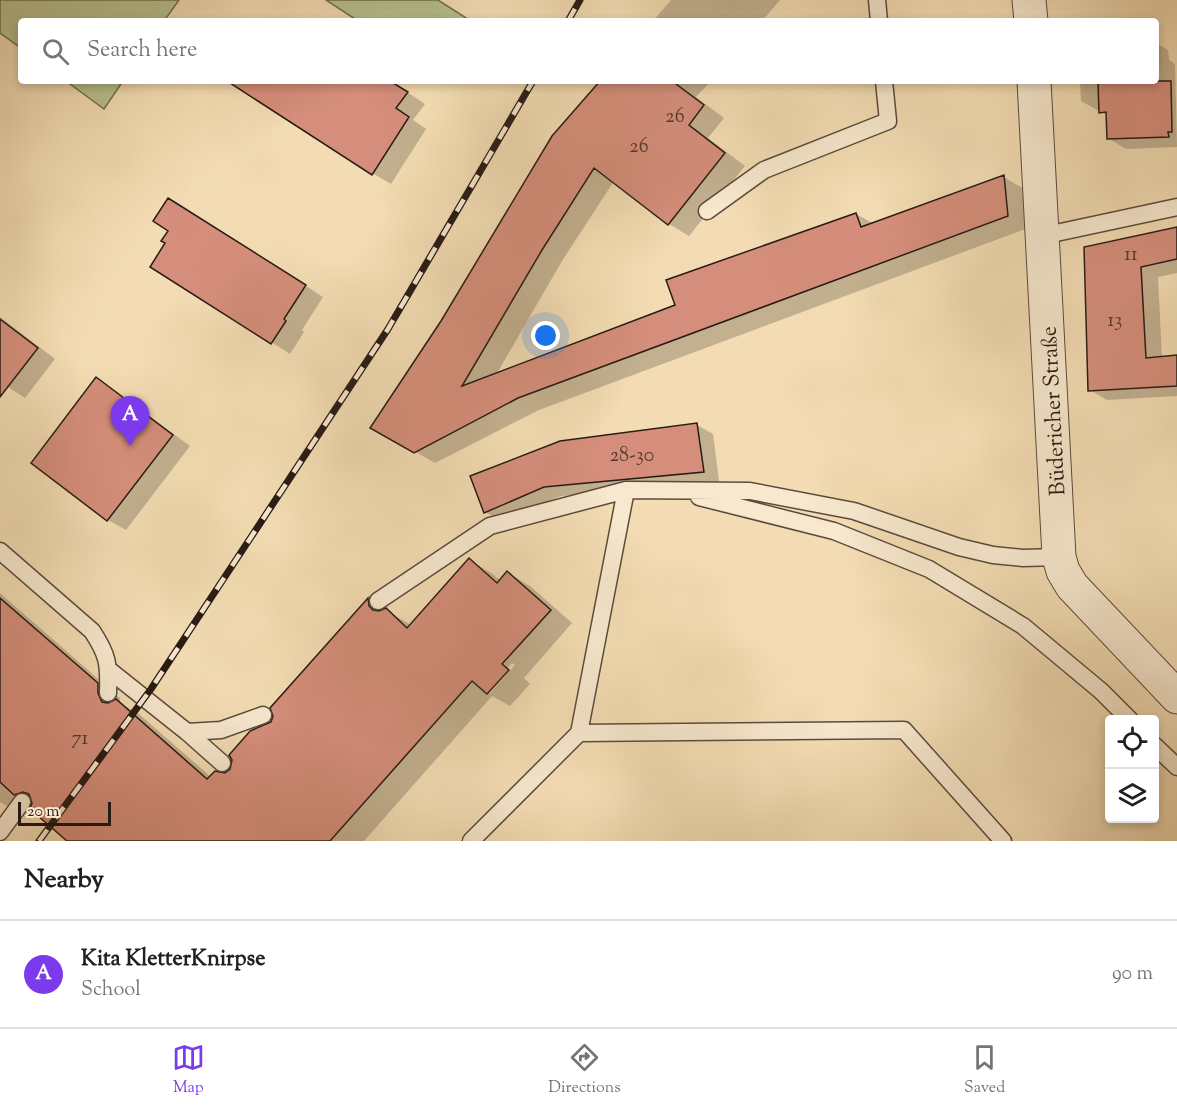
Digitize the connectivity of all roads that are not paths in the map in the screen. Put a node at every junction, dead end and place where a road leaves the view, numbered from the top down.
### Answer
1 (877, 0) edge
2 (879, 18) edge
3 (884, 84) edge
4 (1034, 84) edge
5 (1177, 207) edge
6 (707, 211) dead end
7 (1042, 236) junction
8 (626, 490) junction
9 (672, 490) junction
10 (0, 551) edge
11 (1059, 557) junction
12 (378, 601) dead end
13 (109, 670) junction
14 (108, 693) dead end
15 (1177, 697) edge
16 (263, 715) dead end
17 (1125, 715) edge
18 (187, 732) junction
19 (579, 733) junction
20 (1159, 749) edge
21 (222, 763) dead end
22 (1177, 767) edge
23 (22, 802) dead end
24 (0, 832) edge
25 (471, 841) edge
26 (1004, 841) edge

1 - 2 lane
3 - 6 lane
4 - 7 street, Büdericher Straße
5 - 7 lane
7 - 11 street, Büdericher Straße
8 - 9 lane
8 - 12 lane
8 - 19 lane
9 - 11 lane
9 - 17 lane
10 - 13 lane
11 - 15 street, Büdericher Straße
13 - 14 lane
13 - 18 lane
16 - 18 lane
18 - 21 lane
19 - 25 lane
19 - 26 lane
20 - 22 lane
23 - 24 lane

